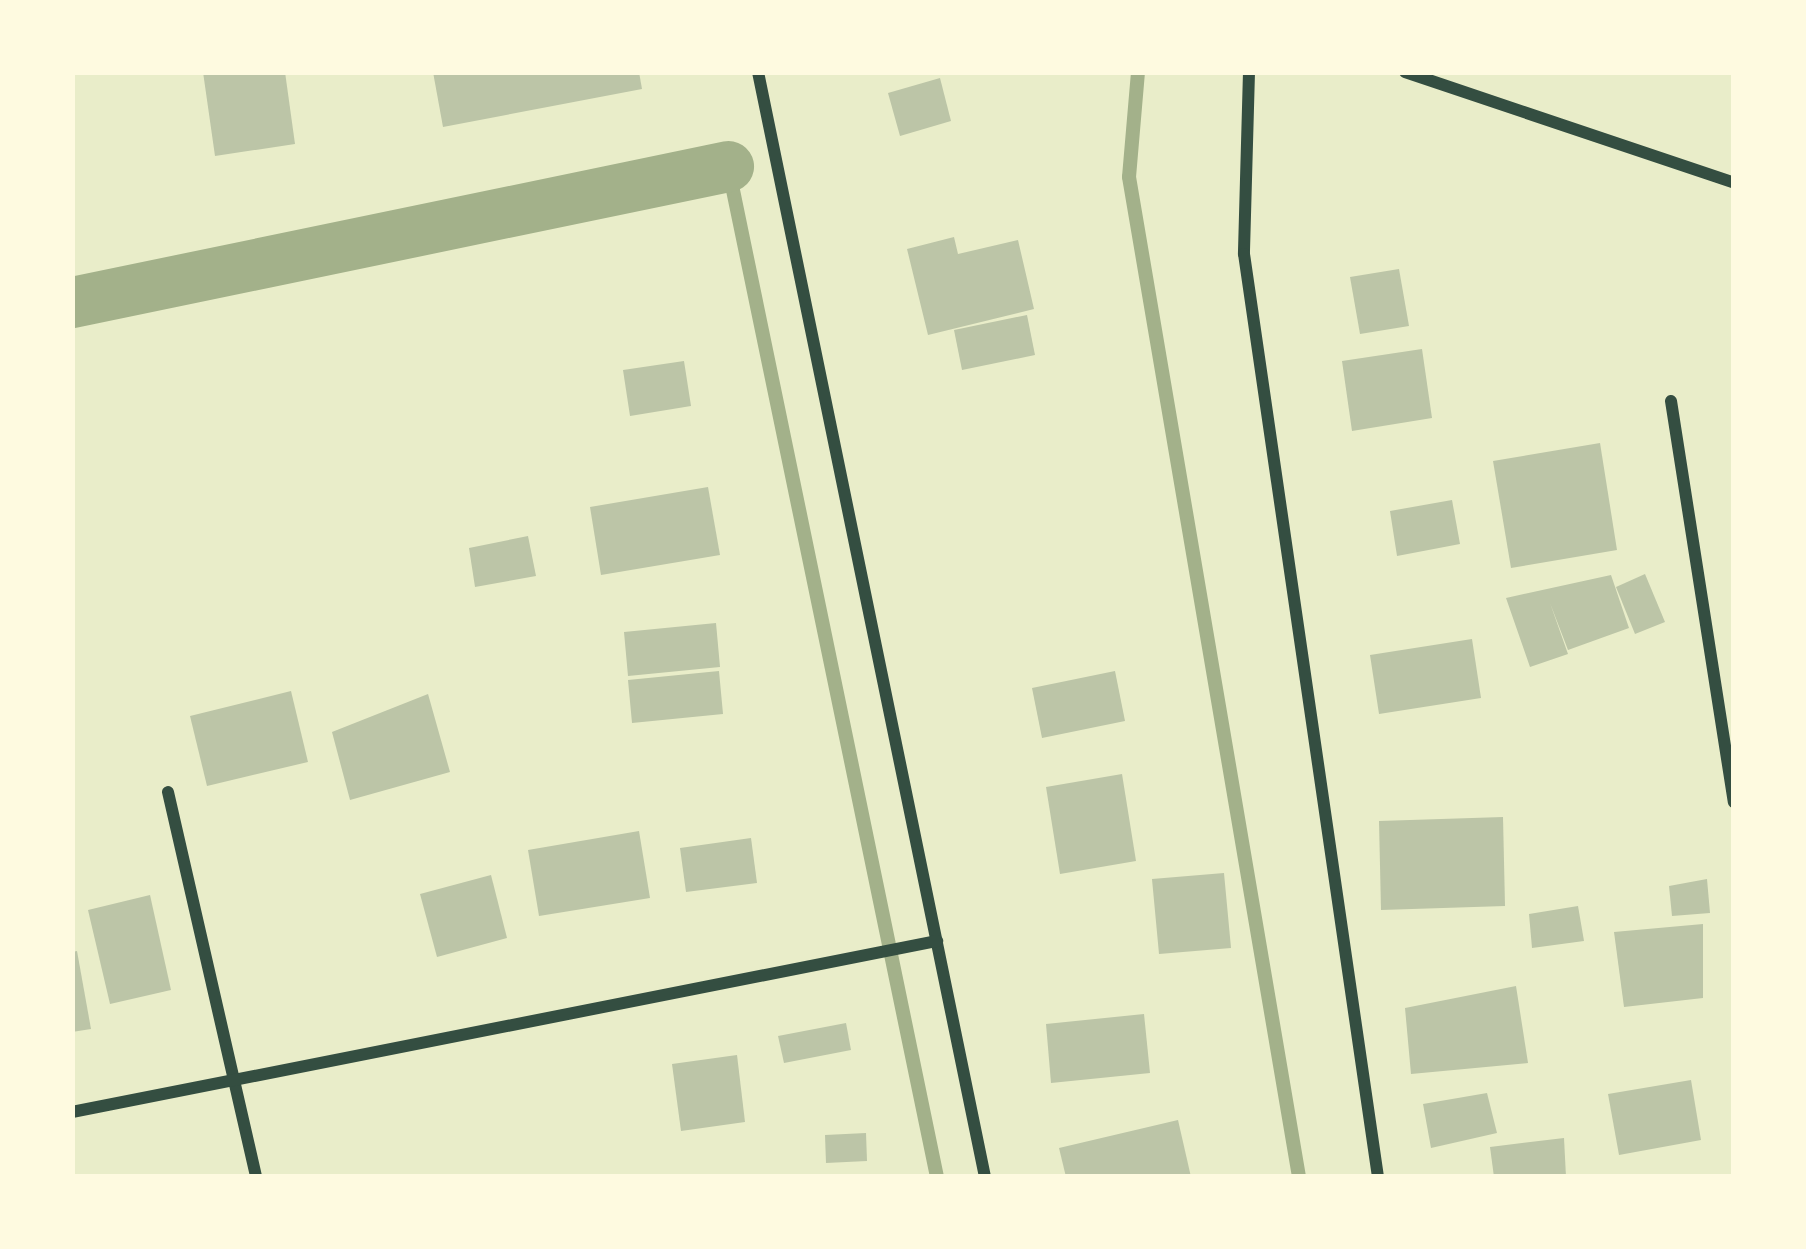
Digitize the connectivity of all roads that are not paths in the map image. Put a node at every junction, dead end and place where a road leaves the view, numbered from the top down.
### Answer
1 (758, 72) edge
2 (1249, 72) edge
3 (1405, 72) edge
4 (1734, 183) edge
5 (1671, 401) dead end
6 (168, 792) dead end
7 (1734, 802) edge
8 (937, 940) junction
9 (236, 1078) junction
10 (72, 1112) edge
11 (256, 1177) edge
12 (985, 1177) edge
13 (1378, 1177) edge

1 - 8 street
2 - 13 street
3 - 4 street
5 - 7 street
6 - 9 street
8 - 9 street
8 - 12 street
9 - 10 street
9 - 11 street

